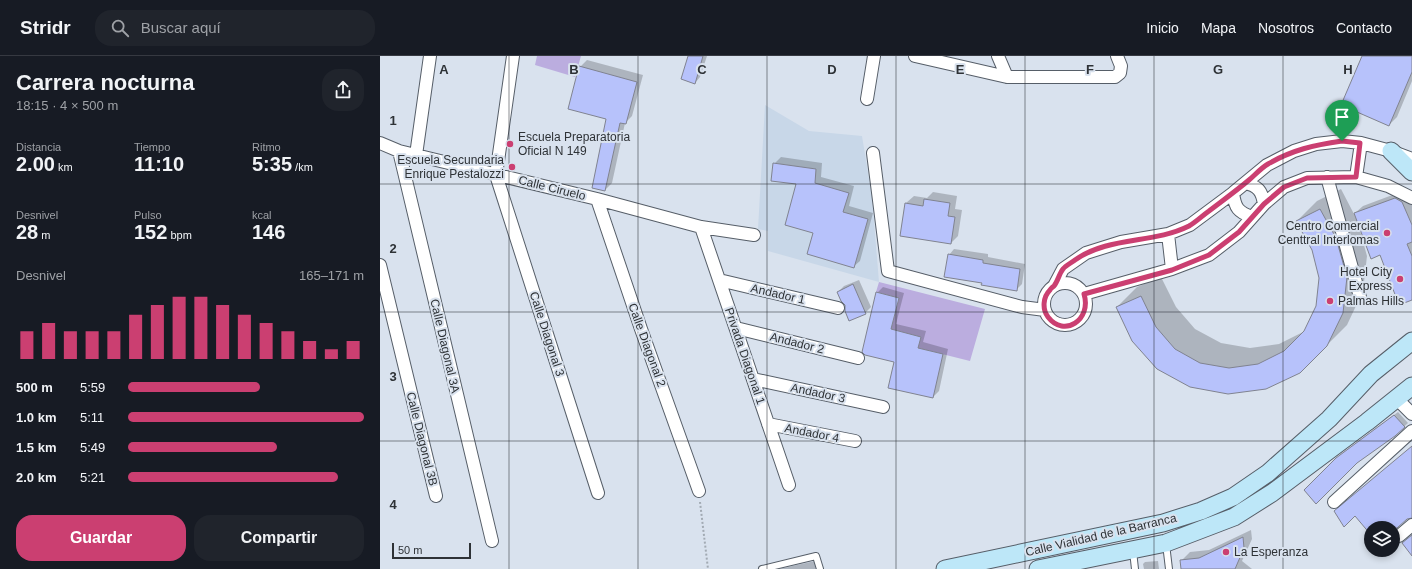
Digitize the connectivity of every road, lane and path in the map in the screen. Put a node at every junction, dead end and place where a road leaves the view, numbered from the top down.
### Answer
1 (430, 56) edge
2 (513, 56) edge
3 (874, 56) edge
4 (915, 56) edge
5 (998, 56) edge
6 (1118, 56) edge
7 (1006, 77) junction
8 (867, 99) dead end
9 (380, 143) edge
10 (1360, 143) junction
11 (399, 151) junction
12 (1391, 151) junction
13 (873, 153) dead end
14 (416, 155) junction
15 (1412, 159) edge
16 (1412, 172) edge
17 (496, 175) junction
18 (1327, 177) junction
19 (1356, 177) junction
20 (1245, 183) junction
21 (1233, 193) junction
22 (1412, 198) edge
23 (597, 199) junction
24 (1264, 204) junction
25 (1252, 217) junction
26 (701, 227) junction
27 (1168, 234) junction
28 (754, 235) dead end
29 (380, 266) edge
30 (1172, 270) junction
31 (719, 280) junction
32 (1054, 286) junction
33 (1084, 294) junction
34 (1360, 297) dead end
35 (838, 308) dead end
36 (1045, 310) junction
37 (736, 328) junction
38 (1412, 341) edge
39 (1412, 354) edge
40 (858, 358) dead end
41 (1371, 374) junction
42 (753, 379) junction
43 (1404, 390) edge
44 (883, 407) dead end
45 (1412, 414) edge
46 (768, 424) junction
47 (1412, 431) edge
48 (855, 442) dead end
49 (1296, 448) junction
50 (1308, 465) junction
51 (789, 485) dead end
52 (699, 491) joint
53 (598, 494) dead end
54 (436, 496) dead end
55 (1334, 502) dead end
56 (1412, 525) edge
57 (1400, 535) edge
58 (492, 541) dead end
59 (1166, 543) junction
60 (1132, 550) junction
61 (708, 569) edge
62 (762, 569) edge
63 (820, 569) edge
64 (945, 569) edge
65 (1038, 569) edge
66 (1135, 569) edge
67 (1169, 569) edge

1 - 14 street
2 - 17 street
3 - 8 street
4 - 7 street
5 - 7 street
6 - 7 street
9 - 11 street, Calle Ciruelo
10 - 12 street
10 - 19 street
10 - 20 street
11 - 14 street, Calle Ciruelo
11 - 58 street, Calle Diagonal 3A
12 - 15 street
12 - 16 main road
13 - 36 street
14 - 17 street, Calle Ciruelo
17 - 23 street, Calle Ciruelo
17 - 53 street, Calle Diagonal 3
18 - 19 street
18 - 24 street
18 - 34 street
19 - 22 street
20 - 21 street
20 - 24 street
21 - 25 street
21 - 27 street
23 - 26 street, Calle Ciruelo
23 - 52 street, Calle Diagonal 2
24 - 25 street
25 - 30 street
26 - 28 street, Calle Ciruelo
26 - 31 street, Privada Diagonal 1
27 - 30 street
27 - 32 street
29 - 54 street, Calle Diagonal 3B
30 - 33 street
31 - 35 street, Andador 1
31 - 37 street, Privada Diagonal 1
32 - 33 street
32 - 36 street
33 - 36 street
37 - 40 street, Andador 2
37 - 42 street, Privada Diagonal 1
38 - 41 main road, Calle Vialidad de la Barranca
39 - 41 main road
41 - 49 main road, Calle Vialidad de la Barranca
42 - 44 street, Andador 3
42 - 46 street, Privada Diagonal 1
43 - 45 street
43 - 50 main road, Calle Vialidad de la Barranca
46 - 48 street, Andador 4
46 - 51 street, Privada Diagonal 1
47 - 55 street
49 - 50 main road
49 - 64 main road, Calle Vialidad de la Barranca
50 - 59 main road, Calle Vialidad de la Barranca
52 - 61 path
56 - 57 street
59 - 60 main road, Calle Vialidad de la Barranca
59 - 67 lane
60 - 65 main road, Calle Vialidad de la Barranca
60 - 66 lane
62 - 63 lane

